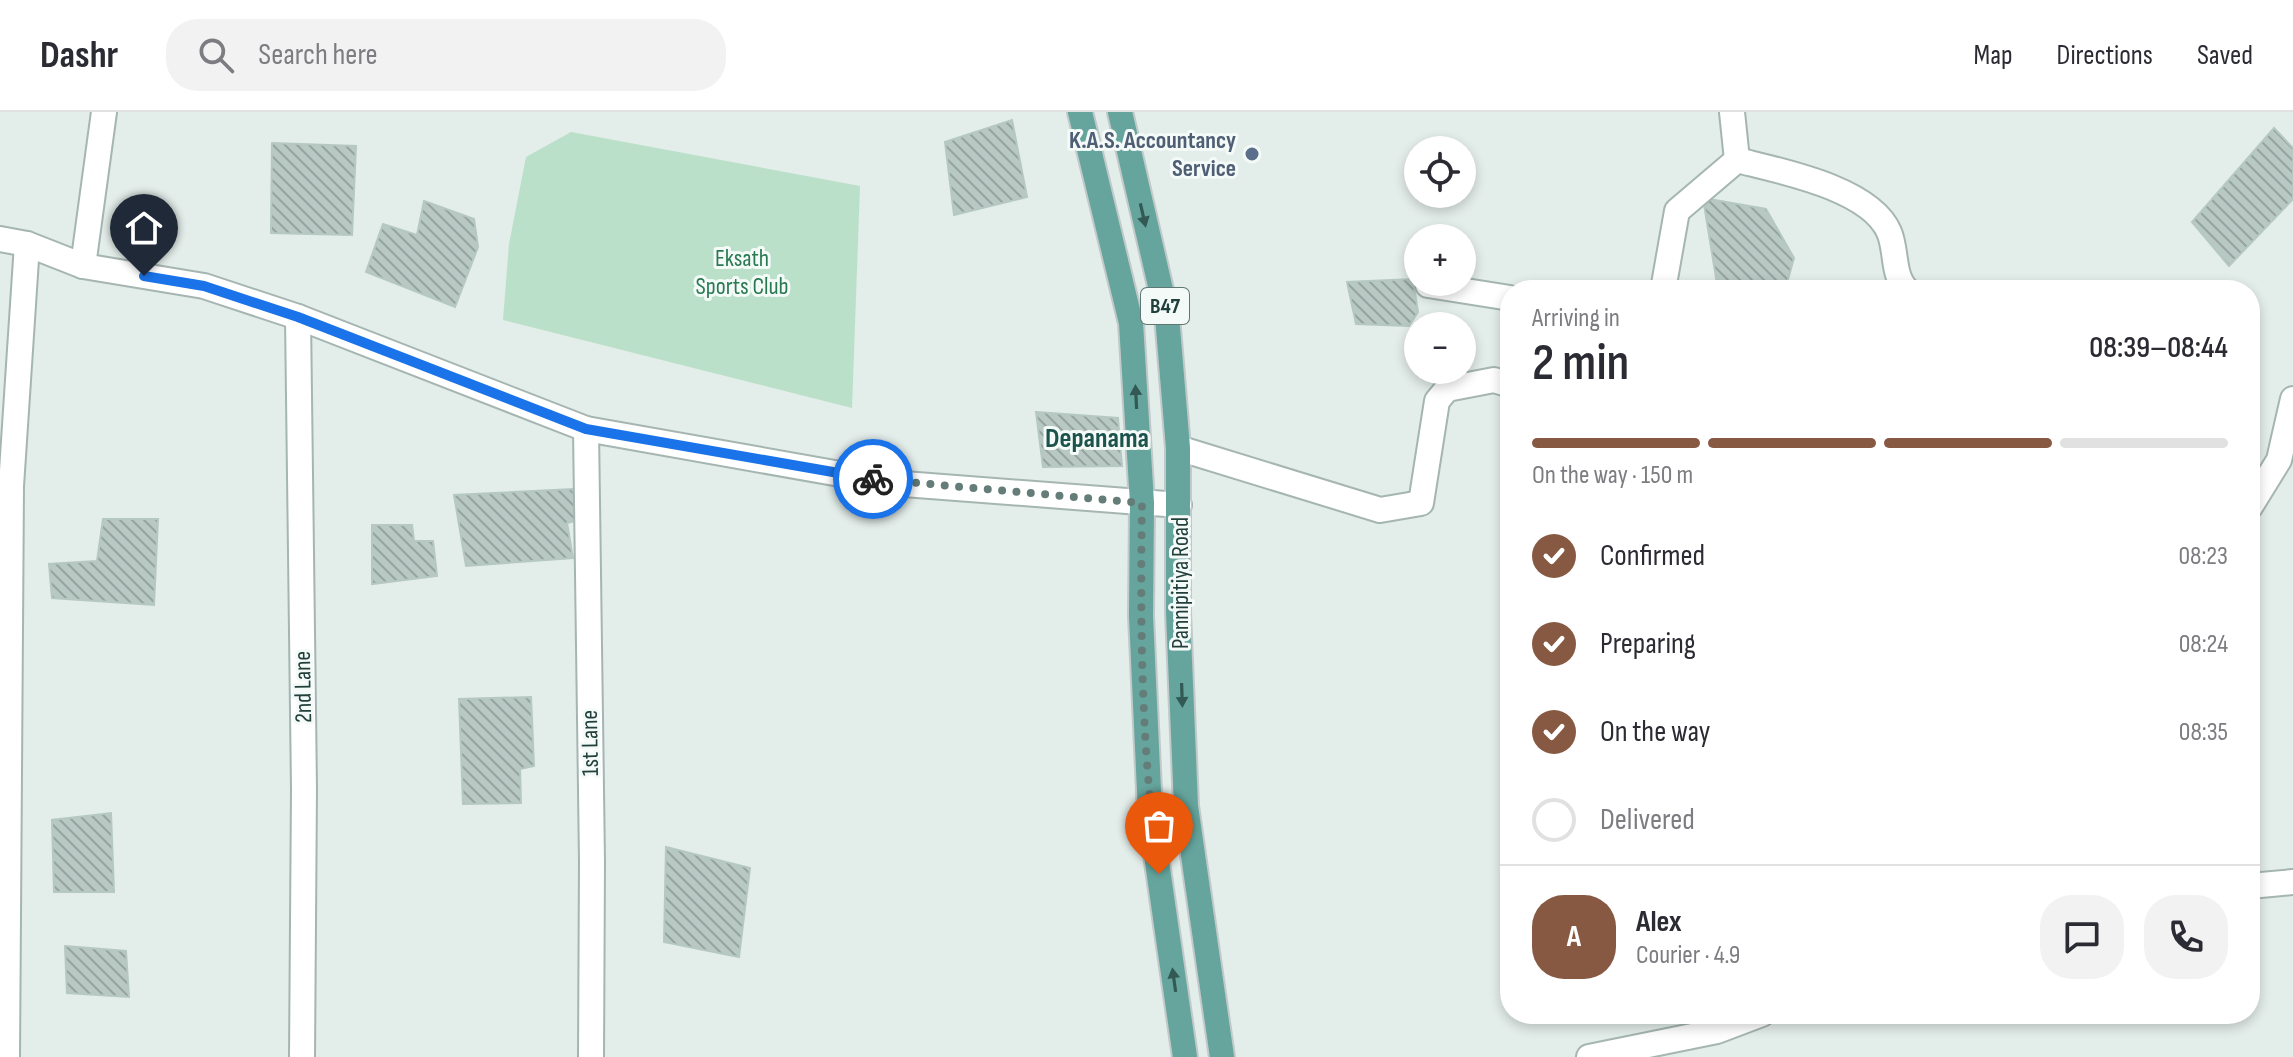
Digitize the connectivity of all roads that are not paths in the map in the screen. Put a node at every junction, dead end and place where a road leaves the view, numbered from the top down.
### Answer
1 (104, 112) edge
2 (1080, 112) edge
3 (1120, 112) edge
4 (1732, 112) edge
5 (1737, 160) junction
6 (0, 239) edge
7 (27, 244) junction
8 (83, 266) junction
9 (1665, 280) edge
10 (1899, 280) edge
11 (1476, 293) edge
12 (1500, 296) edge
13 (298, 317) junction
14 (1500, 382) edge
15 (2293, 399) edge
16 (586, 429) junction
17 (1178, 448) junction
18 (2260, 491) edge
19 (1142, 503) junction
20 (1179, 505) junction
21 (2293, 882) edge
22 (2260, 885) edge
23 (1736, 1024) edge
24 (7, 1057) edge
25 (302, 1057) edge
26 (591, 1057) edge
27 (1185, 1057) edge
28 (1222, 1057) edge
29 (1589, 1057) edge

1 - 8 street
19 -> 2 main road, Pannipitiya Road / B47
3 -> 17 main road, Pannipitiya Road / B47
4 - 5 street
5 - 9 street
5 - 10 street
6 - 7 street
7 - 8 street
7 - 24 street
8 - 13 street
11 - 12 street
13 - 16 street
13 - 25 street, 2nd Lane
14 - 17 street
15 - 18 street
16 - 19 street
16 - 26 street, 1st Lane
17 - 20 main road, Pannipitiya Road / B47
19 - 20 street
27 -> 19 main road, Pannipitiya Road / B47
20 -> 28 main road, Pannipitiya Road / B47
21 - 22 street
23 - 29 street

